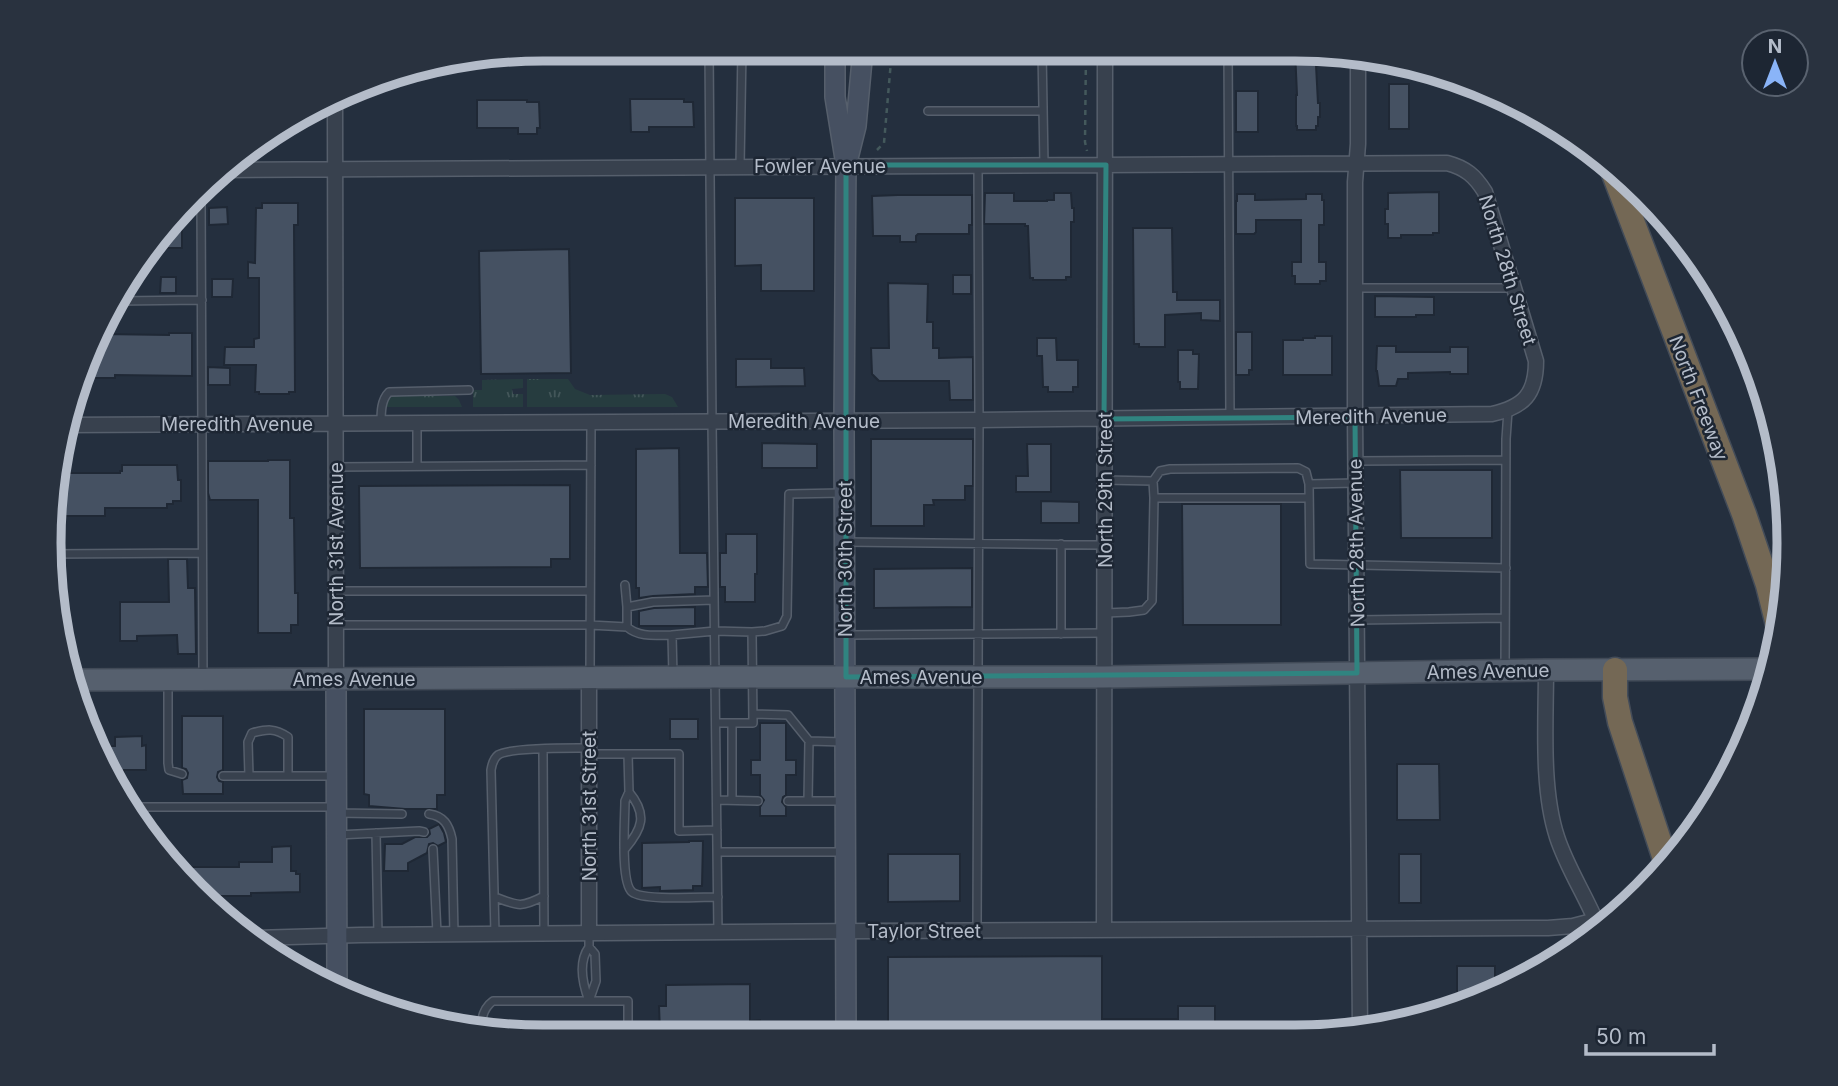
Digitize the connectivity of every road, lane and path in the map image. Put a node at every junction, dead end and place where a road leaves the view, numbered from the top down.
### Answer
1 (709, 61) edge
2 (743, 61) edge
3 (835, 61) edge
4 (862, 61) edge
5 (891, 61) edge
6 (1042, 61) edge
7 (1086, 61) edge
8 (1105, 61) edge
9 (1228, 61) edge
10 (1357, 65) edge
11 (335, 109) edge
12 (928, 111) dead end
13 (1043, 111) junction
14 (877, 150) dead end
15 (1357, 163) junction
16 (1415, 163) joint
17 (1228, 164) junction
18 (846, 165) junction
19 (1044, 165) junction
20 (1090, 165) junction
21 (1105, 165) junction
22 (710, 166) junction
23 (740, 166) junction
24 (978, 166) junction
25 (335, 168) junction
26 (239, 170) edge
27 (1619, 186) edge
28 (201, 203) edge
29 (1356, 288) junction
30 (1515, 288) junction
31 (127, 300) edge
32 (202, 300) junction
33 (469, 390) dead end
34 (1508, 411) junction
35 (1355, 416) junction
36 (1104, 419) junction
37 (1230, 419) junction
38 (844, 420) junction
39 (979, 421) junction
40 (591, 422) junction
41 (712, 422) junction
42 (417, 423) junction
43 (202, 424) junction
44 (336, 424) junction
45 (381, 424) junction
46 (76, 425) edge
47 (1506, 460) junction
48 (1355, 461) junction
49 (591, 465) junction
50 (417, 466) junction
51 (336, 467) junction
52 (1104, 480) junction
53 (1153, 481) junction
54 (1356, 483) junction
55 (1309, 484) junction
56 (845, 493) junction
57 (1154, 498) junction
58 (1308, 498) junction
59 (845, 542) junction
60 (978, 543) junction
61 (1061, 544) junction
62 (1104, 545) junction
63 (202, 552) junction
64 (61, 554) edge
65 (1356, 565) junction
66 (1506, 568) junction
67 (625, 585) dead end
68 (336, 591) junction
69 (590, 591) junction
70 (714, 600) junction
71 (1773, 605) edge
72 (626, 607) junction
73 (1105, 613) junction
74 (1505, 618) junction
75 (1357, 620) junction
76 (336, 625) junction
77 (590, 625) junction
78 (654, 626) dead end
79 (680, 626) dead end
80 (626, 627) junction
81 (715, 631) junction
82 (752, 632) junction
83 (1104, 633) junction
84 (978, 634) junction
85 (1061, 634) junction
86 (655, 635) junction
87 (672, 635) junction
88 (682, 635) junction
89 (846, 635) junction
90 (1760, 669) edge
91 (1504, 670) junction
92 (1546, 670) junction
93 (1615, 670) junction
94 (1357, 673) junction
95 (590, 677) junction
96 (673, 677) junction
97 (715, 677) junction
98 (752, 677) junction
99 (846, 677) junction
100 (978, 677) junction
101 (1104, 677) junction
102 (336, 679) junction
103 (82, 680) edge
104 (168, 680) junction
105 (204, 680) junction
106 (753, 714) junction
107 (716, 723) junction
108 (732, 723) junction
109 (809, 741) junction
110 (846, 742) junction
111 (543, 750) junction
112 (589, 751) junction
113 (628, 754) junction
114 (182, 774) dead end
115 (223, 776) dead end
116 (249, 776) junction
117 (288, 776) junction
118 (336, 776) junction
119 (629, 792) junction
120 (717, 800) junction
121 (732, 800) junction
122 (758, 801) dead end
123 (788, 801) dead end
124 (808, 801) junction
125 (846, 801) junction
126 (140, 807) edge
127 (336, 810) junction
128 (390, 813) junction
129 (402, 814) dead end
130 (429, 814) dead end
131 (717, 831) junction
132 (390, 832) junction
133 (424, 832) dead end
134 (376, 833) junction
135 (336, 835) junction
136 (433, 849) dead end
137 (625, 849) junction
138 (717, 852) junction
139 (846, 852) junction
140 (1663, 853) edge
141 (544, 896) junction
142 (495, 897) junction
143 (718, 897) junction
144 (1595, 920) edge
145 (1588, 925) edge
146 (1359, 928) junction
147 (1104, 930) junction
148 (977, 931) junction
149 (846, 932) junction
150 (718, 933) junction
151 (544, 934) junction
152 (378, 935) junction
153 (437, 935) junction
154 (454, 935) junction
155 (495, 935) junction
156 (337, 937) junction
157 (267, 938) edge
158 (589, 941) junction
159 (337, 978) edge
160 (590, 1001) junction
161 (482, 1021) edge
162 (1360, 1021) edge
163 (628, 1025) edge
164 (846, 1025) edge

1 - 22 lane
2 - 23 lane
3 - 18 main road, North 30th Street
4 - 18 main road, North 30th Street
5 - 14 path
6 - 13 lane
7 - 20 path
8 - 21 street, North 29th Street
9 - 17 lane
10 - 15 street, North 28th Avenue
11 - 25 street, North 31st Avenue
12 - 13 lane
13 - 19 lane
15 - 16 street, Fowler Avenue
15 - 17 street, Fowler Avenue
15 - 29 street, North 28th Avenue
16 - 30 street, North 28th Street
17 - 21 street, Fowler Avenue
17 - 37 lane
18 - 23 street, Fowler Avenue
18 - 24 street, Fowler Avenue
18 - 38 main road, North 30th Street
19 - 20 street, Fowler Avenue
19 - 24 street, Fowler Avenue
20 - 21 street, Fowler Avenue
21 - 36 street, North 29th Street
22 - 23 street, Fowler Avenue
22 - 25 street, Fowler Avenue
22 - 41 lane
24 - 39 lane
25 - 26 street, Fowler Avenue
25 - 44 street, North 31st Avenue
27 - 71 highway, North Freeway
28 - 32 lane
29 - 30 lane
29 - 35 street, North 28th Avenue
30 - 34 street, North 28th Street
31 - 32 lane
32 - 43 lane
33 - 45 lane
34 - 35 street, Meredith Avenue
34 - 47 lane
35 - 37 street, Meredith Avenue
35 - 48 street, North 28th Avenue
36 - 37 street, Meredith Avenue
36 - 39 street, Meredith Avenue
36 - 52 street, North 29th Street
38 - 39 street, Meredith Avenue
38 - 41 street, Meredith Avenue
38 - 56 main road, North 30th Street
39 - 60 lane
40 - 41 street, Meredith Avenue
40 - 42 street, Meredith Avenue
40 - 49 lane
41 - 70 lane
42 - 45 street, Meredith Avenue
42 - 50 lane
43 - 44 street, Meredith Avenue
43 - 46 street, Meredith Avenue
43 - 63 lane
44 - 45 street, Meredith Avenue
44 - 51 street, North 31st Avenue
47 - 48 lane
47 - 66 lane
48 - 54 street, North 28th Avenue
49 - 50 lane
49 - 69 lane
50 - 51 lane
51 - 68 street, North 31st Avenue
52 - 53 lane
52 - 62 street, North 29th Street
53 - 55 lane
53 - 57 lane
54 - 55 lane
54 - 65 street, North 28th Avenue
55 - 58 lane
56 - 59 main road, North 30th Street
56 - 82 lane
57 - 58 lane
57 - 73 lane
58 - 65 lane
59 - 60 lane
59 - 89 main road, North 30th Street
60 - 61 lane
60 - 84 lane
61 - 62 lane
61 - 85 lane
62 - 73 street, North 29th Street
63 - 64 lane
63 - 105 lane
65 - 66 lane
65 - 75 street, North 28th Avenue
66 - 74 lane
67 - 72 lane
68 - 69 lane
68 - 76 street, North 31st Avenue
69 - 77 lane
70 - 72 lane
70 - 81 lane
72 - 80 lane
73 - 83 street, North 29th Street
74 - 75 lane
74 - 91 lane
75 - 94 street, North 28th Avenue
76 - 77 lane
76 - 102 street, North 31st Avenue
77 - 80 lane
77 - 95 lane
78 - 86 lane
79 - 88 lane
80 - 86 lane
81 - 82 lane
81 - 88 lane
81 - 97 lane
82 - 98 lane
83 - 85 lane
83 - 101 street, North 29th Street
84 - 85 lane
84 - 89 lane
84 - 100 lane
86 - 87 lane
87 - 88 lane
87 - 96 lane
89 - 99 main road, North 30th Street
90 - 93 main road, Ames Avenue
91 - 92 main road, Ames Avenue
91 - 94 main road, Ames Avenue
92 - 93 main road, Ames Avenue
92 - 144 street
93 - 140 highway
94 - 101 main road, Ames Avenue
94 - 146 street, North 28th Avenue
95 - 96 main road, Ames Avenue
95 - 102 main road, Ames Avenue
95 - 112 street, North 31st Street
96 - 97 main road, Ames Avenue
97 - 98 main road, Ames Avenue
97 - 107 lane
98 - 99 main road, Ames Avenue
98 - 106 lane
99 - 100 main road, Ames Avenue
99 - 110 main road, North 30th Street
100 - 101 main road, Ames Avenue
100 - 148 lane
101 - 147 street, North 29th Street
102 - 105 main road, Ames Avenue
102 - 118 main road, North 31st Avenue
103 - 104 main road, Ames Avenue
104 - 105 main road, Ames Avenue
104 - 114 lane
106 - 108 lane
106 - 109 lane
107 - 108 lane
107 - 120 lane
108 - 121 lane
109 - 110 lane
109 - 124 lane
110 - 125 main road, North 30th Street
111 - 112 lane
111 - 141 lane
111 - 142 lane
112 - 113 lane
112 - 158 street, North 31st Street
113 - 119 lane
113 - 131 lane
115 - 116 lane
116 - 117 lane
116 - 117 lane
117 - 118 lane
118 - 127 main road, North 31st Avenue
119 - 137 lane
119 - 137 lane
120 - 121 lane
120 - 131 lane
121 - 122 lane
123 - 124 lane
124 - 125 lane
125 - 139 main road, North 30th Street
126 - 127 lane
127 - 128 lane
127 - 135 main road, North 31st Avenue
128 - 129 lane
128 - 132 lane
130 - 154 lane
131 - 138 lane
132 - 133 lane
132 - 134 lane
134 - 135 lane
134 - 152 lane
135 - 156 main road, North 31st Avenue
136 - 153 lane
137 - 143 lane
138 - 139 lane
138 - 143 lane
139 - 149 main road, North 30th Street
141 - 142 lane
141 - 151 lane
142 - 155 lane
143 - 150 lane
145 - 146 street, Taylor Street
146 - 147 street, Taylor Street
146 - 162 street, North 28th Avenue
147 - 148 street, Taylor Street
148 - 149 street, Taylor Street
149 - 150 street, Taylor Street
149 - 164 main road, North 30th Street
150 - 158 street, Taylor Street
151 - 155 street, Taylor Street
151 - 158 street, Taylor Street
152 - 153 street, Taylor Street
152 - 156 street, Taylor Street
153 - 154 street, Taylor Street
154 - 155 street, Taylor Street
156 - 157 street, Taylor Street
156 - 159 main road, North 31st Avenue
158 - 160 lane
158 - 160 lane
160 - 161 lane
160 - 163 lane

